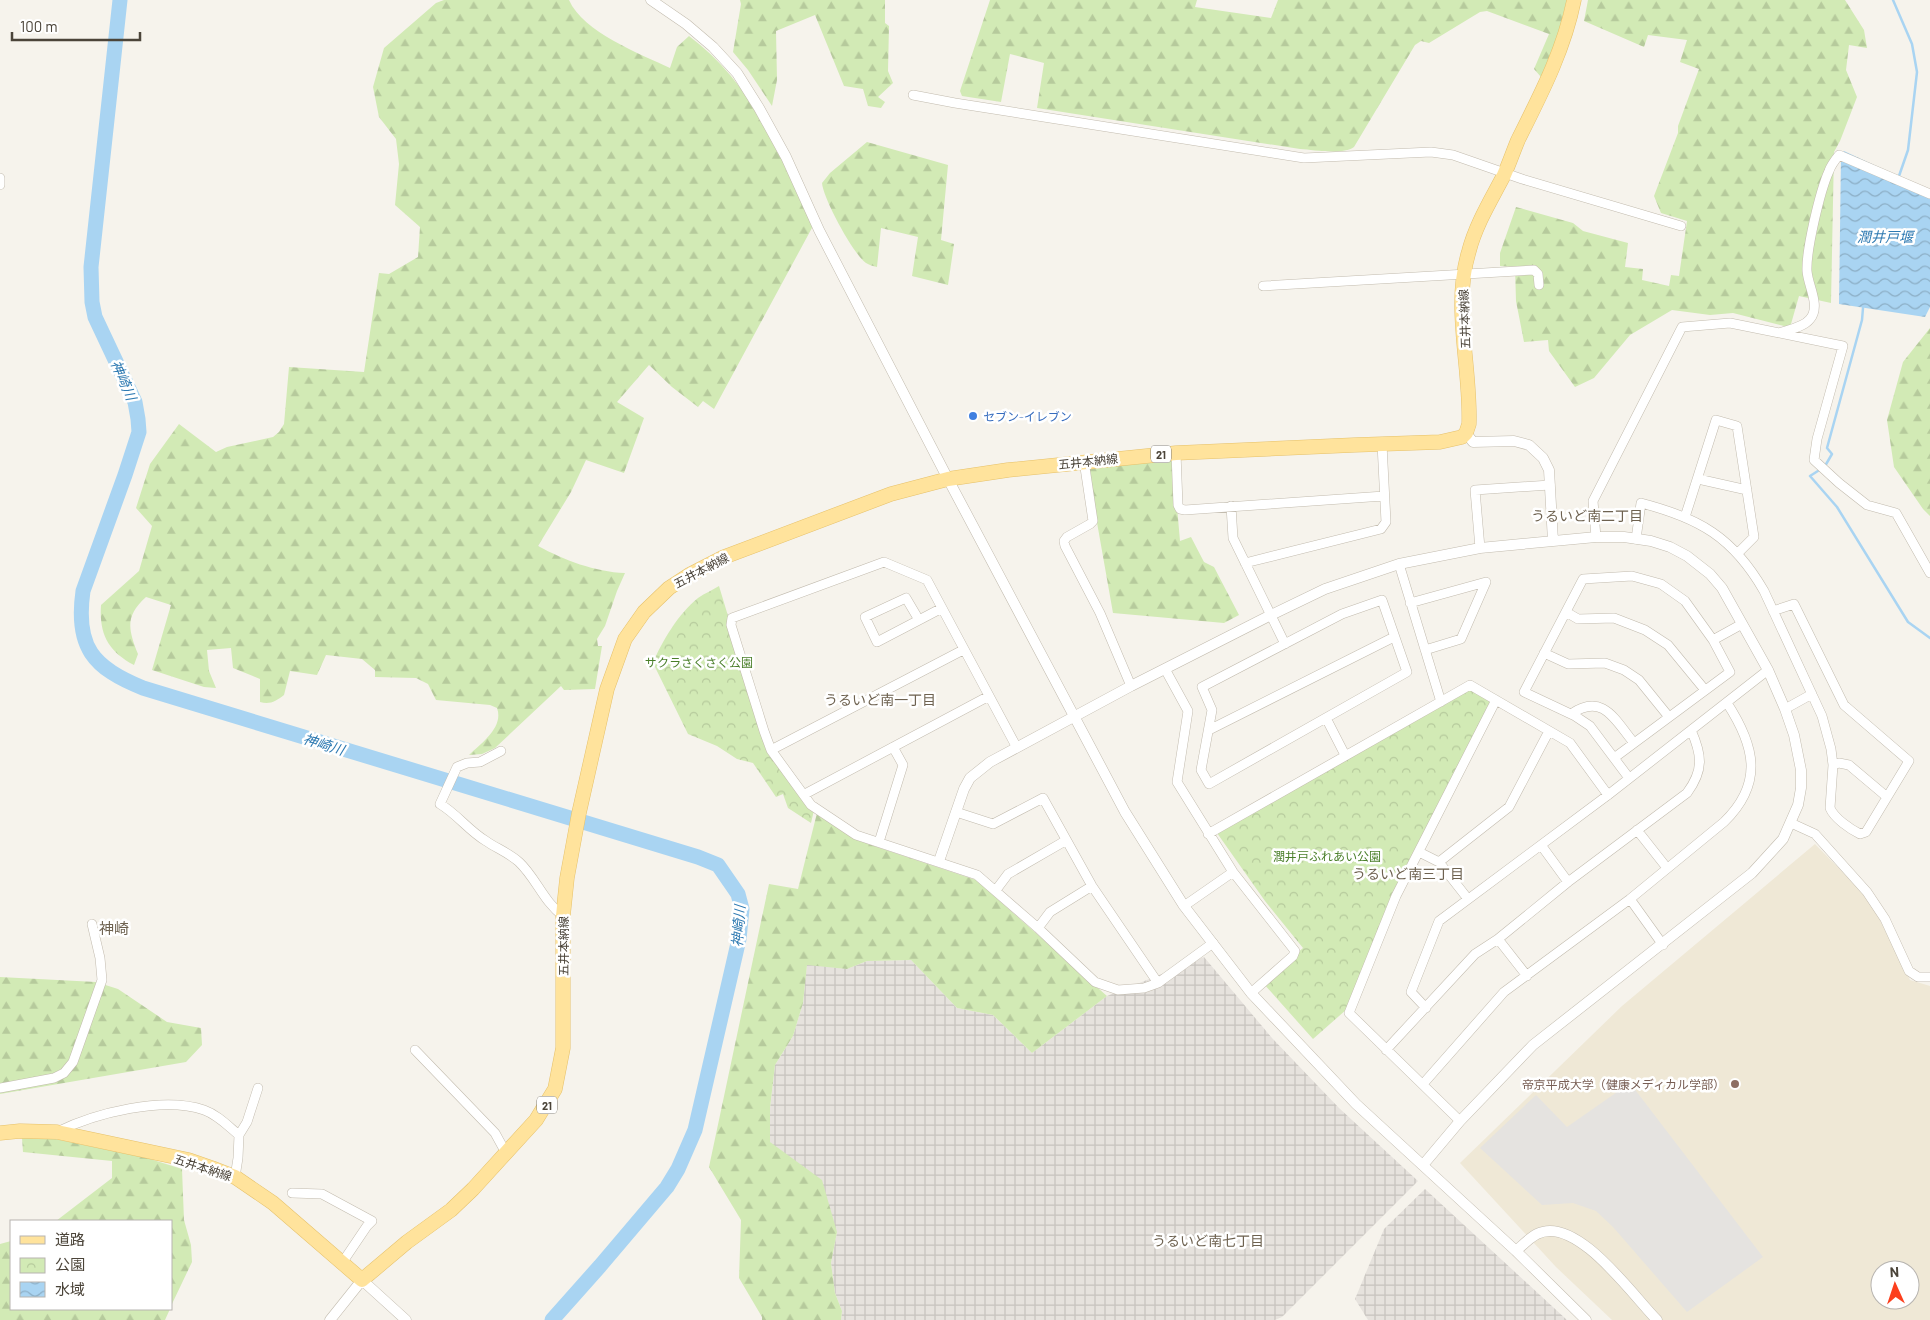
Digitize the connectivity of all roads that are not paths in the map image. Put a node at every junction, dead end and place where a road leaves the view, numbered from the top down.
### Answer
1 (651, 0) edge
2 (1574, 0) edge
3 (913, 94) dead end
4 (1505, 173) junction
5 (0, 178) edge
6 (0, 185) edge
7 (1930, 194) edge
8 (1681, 226) dead end
9 (1464, 274) junction
10 (1539, 285) dead end
11 (1263, 286) dead end
12 (1778, 333) junction
13 (1466, 433) junction
14 (1382, 444) junction
15 (1176, 453) junction
16 (1084, 461) junction
17 (948, 479) junction
18 (1698, 479) junction
19 (1550, 485) junction
20 (1747, 490) junction
21 (1384, 496) junction
22 (1231, 506) junction
23 (1686, 517) junction
24 (1596, 537) junction
25 (1636, 539) junction
26 (1553, 541) junction
27 (1480, 548) junction
28 (1738, 553) junction
29 (1245, 563) junction
30 (1398, 564) junction
31 (1930, 574) edge
32 (1410, 603) junction
33 (942, 608) junction
34 (1773, 611) junction
35 (1566, 612) junction
36 (1271, 615) junction
37 (919, 620) junction
38 (1742, 624) junction
39 (1394, 636) junction
40 (1713, 640) junction
41 (1285, 644) junction
42 (963, 650) junction
43 (1425, 650) junction
44 (1544, 653) junction
45 (1165, 669) junction
46 (1768, 670) junction
47 (1130, 686) junction
48 (1705, 690) junction
49 (1812, 694) junction
50 (989, 696) junction
51 (1496, 700) junction
52 (1441, 702) junction
53 (1727, 703) junction
54 (1785, 709) junction
55 (1571, 714) junction
56 (1075, 717) junction
57 (1669, 717) junction
58 (1326, 718) junction
59 (1208, 730) junction
60 (1691, 730) junction
61 (1549, 731) junction
62 (1634, 743) junction
63 (1016, 746) junction
64 (894, 747) junction
65 (771, 750) junction
66 (501, 751) dead end
67 (1345, 755) junction
68 (1614, 758) junction
69 (1833, 765) junction
70 (1629, 778) junction
71 (805, 794) junction
72 (1608, 795) junction
73 (1887, 797) junction
74 (956, 812) junction
75 (1791, 823) junction
76 (1637, 830) junction
77 (1208, 834) junction
78 (1065, 841) junction
79 (879, 842) junction
80 (1541, 845) junction
81 (1419, 852) junction
82 (939, 861) junction
83 (1439, 862) junction
84 (1667, 868) junction
85 (1233, 872) junction
86 (1568, 882) junction
87 (1092, 886) junction
88 (996, 890) junction
89 (1468, 899) junction
90 (1630, 899) junction
91 (1184, 906) junction
92 (563, 916) junction
93 (92, 924) dead end
94 (1038, 928) junction
95 (1498, 939) junction
96 (1213, 943) junction
97 (1663, 945) junction
98 (1526, 976) junction
99 (1930, 977) edge
100 (1158, 983) junction
101 (1251, 993) junction
102 (1426, 1008) junction
103 (416, 1050) dead end
104 (1386, 1050) junction
105 (1423, 1084) junction
106 (0, 1088) edge
107 (258, 1088) dead end
108 (1460, 1121) junction
109 (57, 1132) junction
110 (0, 1133) edge
111 (239, 1134) junction
112 (506, 1152) junction
113 (1423, 1164) junction
114 (235, 1177) junction
115 (292, 1193) dead end
116 (1516, 1251) junction
117 (342, 1263) junction
118 (362, 1280) junction
119 (330, 1320) edge
120 (406, 1320) edge
121 (1586, 1320) edge
122 (1657, 1320) edge

1 - 17 street
2 - 4 main road, 五井本納線
3 - 4 street
4 - 8 street
4 - 9 main road, 五井本納線
5 - 6 street
7 - 12 street
9 - 10 street
9 - 11 street
9 - 13 main road, 五井本納線
12 - 24 street
12 - 31 street
13 - 14 main road, 五井本納線 / 21
13 - 19 street
14 - 15 main road, 五井本納線 / 21
14 - 21 street
15 - 16 main road, 五井本納線 / 21
15 - 22 street
16 - 17 main road, 五井本納線 / 21
16 - 47 street
17 - 56 street
17 - 92 main road, 五井本納線 / 21
18 - 20 street
18 - 20 street
18 - 23 street
19 - 26 street
19 - 27 street
20 - 28 street
21 - 22 street
21 - 29 street
22 - 29 street
23 - 25 street
23 - 28 street
24 - 25 street
24 - 26 street
25 - 38 street
26 - 27 street
27 - 30 street
28 - 34 street
29 - 36 street
30 - 32 street
30 - 36 street
32 - 43 street
32 - 43 street
33 - 37 street
33 - 42 street
33 - 65 street
34 - 49 street
34 - 73 street
35 - 40 street
35 - 44 street
35 - 48 street
36 - 41 street
36 - 45 street
37 - 37 street
38 - 40 street
38 - 46 street
39 - 41 street
39 - 58 street
39 - 59 street
40 - 48 street
41 - 59 street
42 - 50 street
42 - 65 street
43 - 52 street
44 - 55 street
44 - 57 street
45 - 47 street
45 - 77 street
46 - 53 street
46 - 54 street
47 - 56 street
48 - 57 street
49 - 54 street
49 - 69 street
50 - 63 street
50 - 64 street
51 - 52 street
51 - 61 street
51 - 81 street
52 - 67 street
53 - 60 street
53 - 84 street
54 - 75 street
55 - 62 street
55 - 68 street
56 - 63 street
56 - 91 street
57 - 62 street
58 - 59 street
58 - 67 street
60 - 70 street
60 - 76 street
61 - 72 street
61 - 83 street
62 - 68 street
63 - 74 street
64 - 71 street
64 - 79 street
65 - 71 street
66 - 92 street
67 - 77 street
68 - 70 street
69 - 73 street
69 - 73 street
70 - 72 street
71 - 79 street
72 - 80 street
74 - 78 street
74 - 82 street
75 - 97 street
75 - 99 street
76 - 84 street
76 - 86 street
77 - 85 street
78 - 87 street
78 - 88 street
79 - 82 street
80 - 86 street
80 - 89 street
81 - 83 street
81 - 104 street
82 - 88 street
83 - 89 street
84 - 90 street
85 - 91 street
85 - 101 street
86 - 95 street
87 - 94 street
87 - 100 street
88 - 94 street
89 - 102 street
90 - 97 street
90 - 98 street
91 - 96 street
92 - 112 main road, 五井本納線 / 21
93 - 106 street
94 - 100 street
95 - 98 street
95 - 102 street
96 - 100 street
96 - 101 street
97 - 108 street
98 - 105 street
101 - 113 street
102 - 104 street
103 - 112 street
104 - 105 street
105 - 108 street
107 - 111 street
108 - 113 street
109 - 110 main road, 五井本納線
109 - 111 street
109 - 114 main road, 五井本納線
111 - 114 street
112 - 118 main road, 五井本納線 / 21
113 - 116 street
114 - 117 main road, 五井本納線
115 - 117 street
116 - 121 street
116 - 122 street
117 - 118 main road, 五井本納線
118 - 119 street
118 - 120 street

